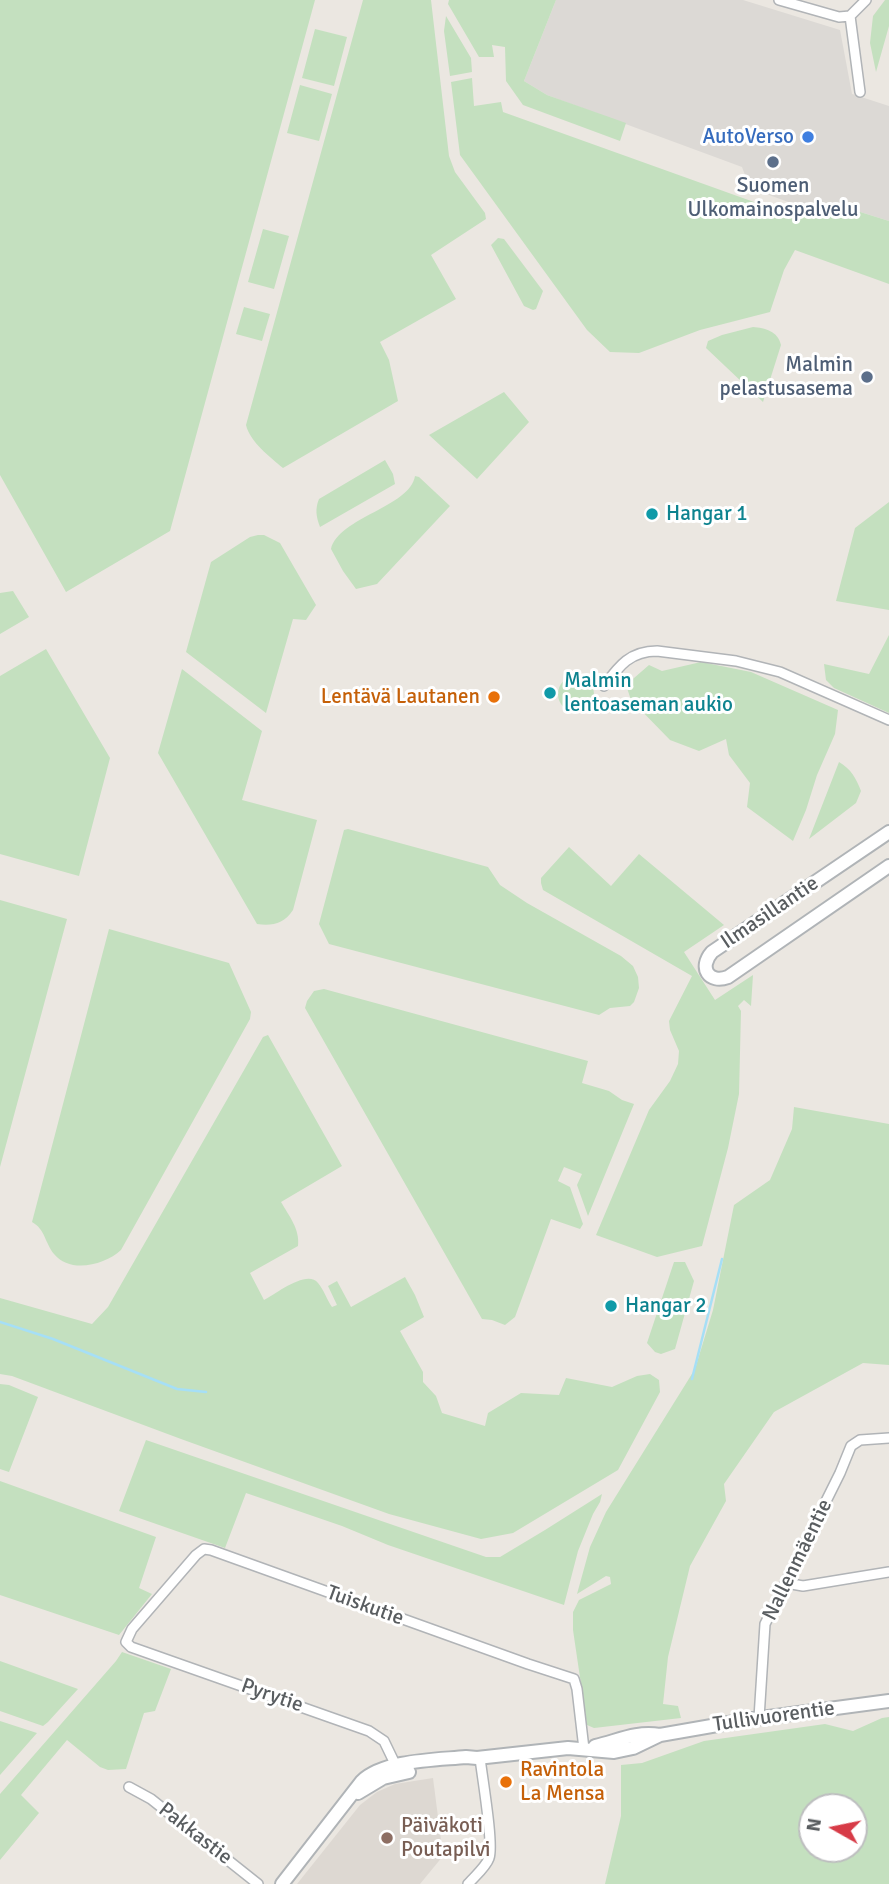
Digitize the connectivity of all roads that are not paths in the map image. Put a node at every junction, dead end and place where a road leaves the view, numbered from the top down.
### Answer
1 (779, 0) edge
2 (866, 0) edge
3 (850, 16) junction
4 (860, 92) dead end
5 (604, 686) dead end
6 (889, 720) edge
7 (889, 832) edge
8 (889, 866) edge
9 (889, 1438) edge
10 (889, 1572) edge
11 (786, 1583) junction
12 (126, 1642) joint
13 (889, 1701) edge
14 (759, 1718) junction
15 (584, 1749) junction
16 (478, 1758) junction
17 (398, 1769) junction
18 (130, 1787) dead end
19 (258, 1884) edge
20 (282, 1884) edge
21 (468, 1884) edge

1 - 3 street
2 - 3 street
3 - 4 street
5 - 6 street
7 - 8 main road, Ilmasillantie
9 - 11 street, Nallenmäentie
10 - 11 street
11 - 14 street, Nallenmäentie
12 - 15 street, Tuiskutie
12 - 17 street, Pyrytie
13 - 14 main road, Tullivuorentie
14 - 15 main road, Tullivuorentie
15 - 16 main road, Tullivuorentie
16 - 17 main road, Tullivuorentie
16 - 21 street
17 - 20 main road, Tullivuorentie
18 - 19 street, Pakkastie

